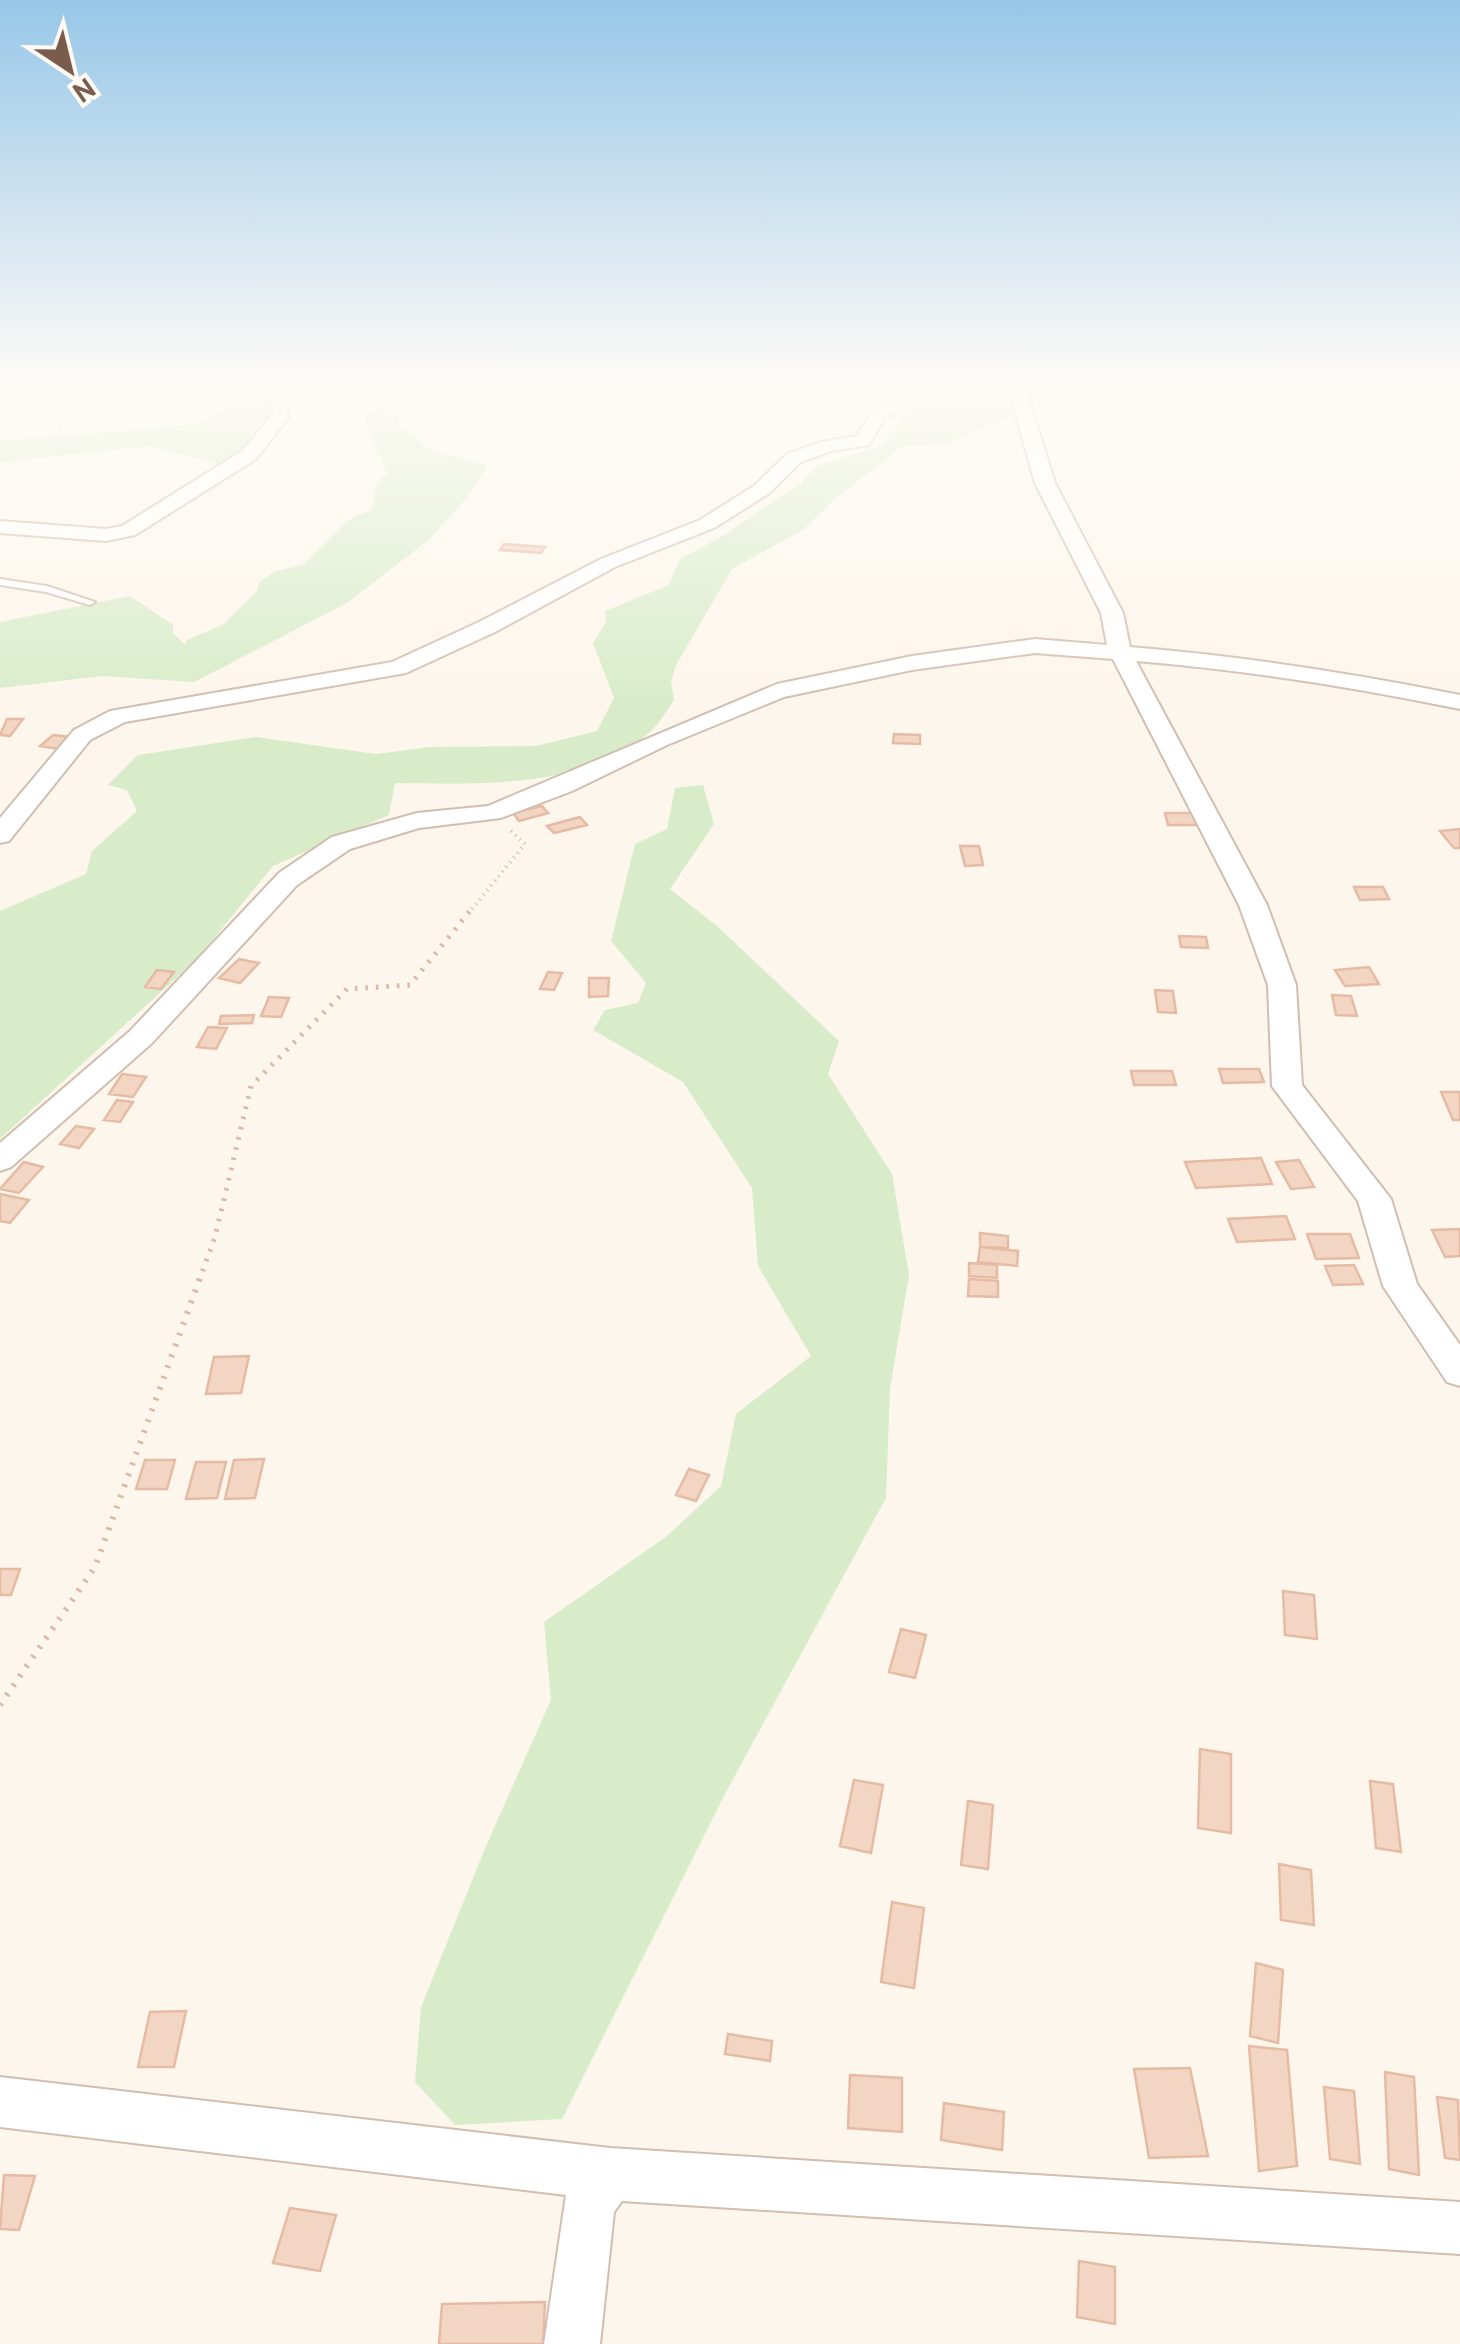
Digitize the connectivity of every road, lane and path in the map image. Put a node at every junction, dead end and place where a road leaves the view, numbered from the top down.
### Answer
1 (189, 489) edge
2 (762, 489) edge
3 (1049, 489) edge
4 (0, 527) edge
5 (0, 582) edge
6 (90, 602) dead end
7 (1119, 650) junction
8 (1460, 702) edge
9 (492, 813) junction
10 (0, 834) edge
11 (0, 1160) edge
12 (1460, 1372) edge
13 (0, 1705) edge
14 (0, 2102) edge
15 (610, 2174) junction
16 (1460, 2228) edge
17 (572, 2344) edge

1 - 4 street
2 - 10 street
3 - 7 street
5 - 6 lane
7 - 8 street
7 - 9 street
7 - 12 street
9 - 11 street
9 - 13 path
14 - 15 street
15 - 16 street
15 - 17 street

